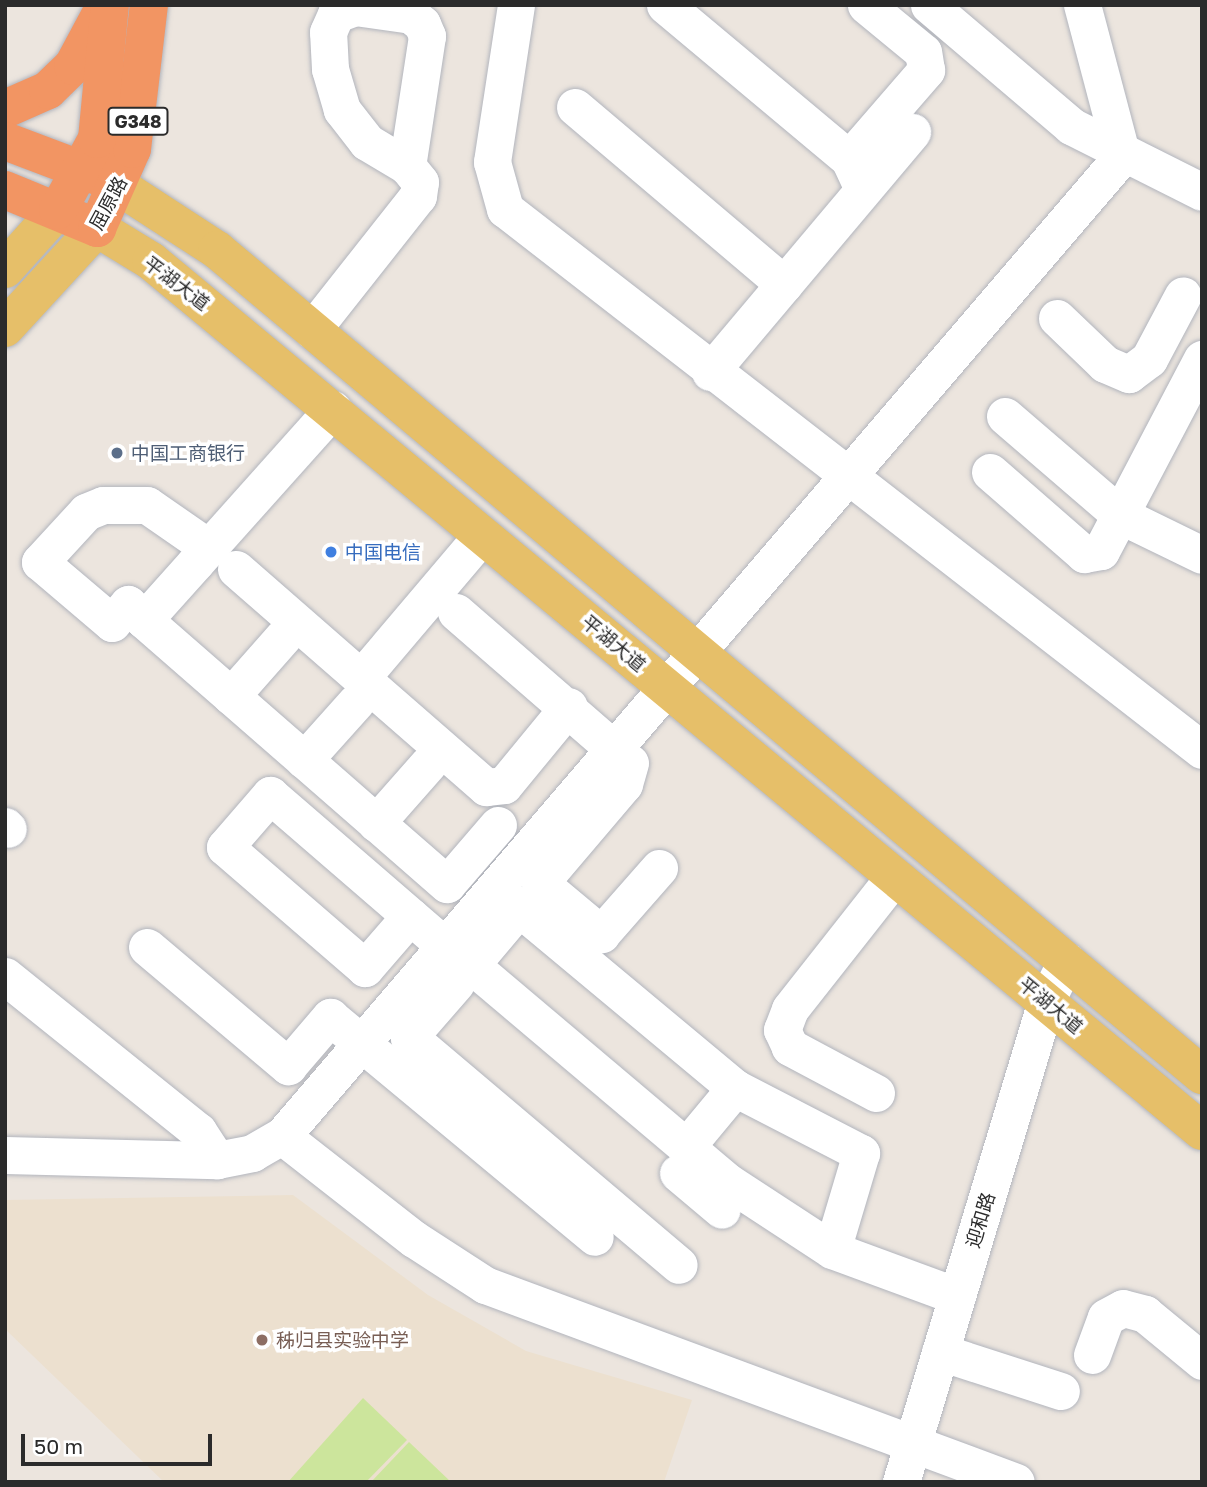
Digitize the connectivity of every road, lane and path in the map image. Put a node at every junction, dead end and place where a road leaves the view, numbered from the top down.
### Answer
1 (108, 5) edge
2 (149, 5) edge
3 (157, 5) edge
4 (516, 5) edge
5 (665, 5) edge
6 (866, 5) edge
7 (929, 5) edge
8 (1082, 5) edge
9 (575, 107) dead end
10 (5, 109) edge
11 (141, 111) junction
12 (912, 132) dead end
13 (5, 141) edge
14 (1122, 156) junction
15 (407, 166) dead end
16 (85, 169) junction
17 (856, 174) junction
18 (120, 187) junction
19 (5, 190) edge
20 (1202, 192) edge
21 (58, 211) junction
22 (97, 228) junction
23 (5, 269) edge
24 (784, 284) junction
25 (1184, 295) dead end
26 (1056, 318) dead end
27 (5, 328) edge
28 (312, 330) junction
29 (1157, 345) junction
30 (1200, 363) edge
31 (710, 372) junction
32 (1189, 415) edge
33 (1005, 416) dead end
34 (326, 417) junction
35 (990, 472) dead end
36 (846, 478) junction
37 (1120, 515) junction
38 (472, 547) junction
39 (1202, 555) edge
40 (214, 560) junction
41 (456, 612) dead end
42 (144, 620) junction
43 (283, 637) junction
44 (697, 652) junction
45 (359, 690) junction
46 (662, 692) junction
47 (231, 696) junction
48 (569, 706) junction
49 (617, 746) junction
50 (1202, 750) edge
51 (304, 760) junction
52 (428, 764) junction
53 (376, 823) junction
54 (498, 825) junction
55 (527, 851) junction
56 (659, 868) dead end
57 (886, 887) junction
58 (507, 898) junction
59 (410, 916) junction
60 (147, 947) dead end
61 (1066, 961) junction
62 (444, 964) junction
63 (5, 976) edge
64 (1044, 1008) junction
65 (361, 1044) junction
66 (1202, 1075) edge
67 (735, 1088) junction
68 (876, 1093) dead end
69 (1202, 1131) edge
70 (282, 1136) junction
71 (686, 1147) junction
72 (1202, 1148) edge
73 (5, 1155) edge
74 (218, 1160) junction
75 (722, 1210) dead end
76 (595, 1237) dead end
77 (832, 1250) junction
78 (679, 1265) dead end
79 (957, 1296) junction
80 (940, 1352) junction
81 (1092, 1355) dead end
82 (1202, 1361) edge
83 (1061, 1391) dead end
84 (912, 1443) junction
85 (1011, 1481) edge
86 (901, 1482) edge

1 - 10 highway
1 - 16 highway, 屈原路 / G348
2 - 11 highway, 屈原路 / G348
3 - 11 street
4 - 31 street
5 - 17 street
6 - 17 street
7 - 14 street
8 - 14 street
9 - 24 street
11 - 18 highway, 屈原路 / G348
12 - 17 street
13 - 16 highway
14 - 20 street
14 - 36 street
15 - 28 street
16 - 18 highway
16 - 21 highway, 屈原路 / G348
17 - 24 street
18 - 22 highway, 屈原路 / G348
18 - 28 main road
19 - 21 highway, 平湖大道
21 - 22 highway, 平湖大道
21 - 23 main road, 屈原路
22 - 27 main road, 屈原路
22 - 34 main road, 平湖大道
24 - 31 street
25 - 29 street
26 - 29 street
28 - 44 main road
29 - 30 street
30 - 32 street
31 - 36 street
32 - 37 street
33 - 37 street
34 - 38 street
34 - 40 street
34 - 46 main road, 平湖大道
35 - 37 street
36 - 44 street
36 - 50 street
37 - 39 street
38 - 45 street
38 - 46 street
40 - 42 street
40 - 42 street
40 - 43 street
40 - 45 street
41 - 48 street
42 - 47 street
43 - 45 street
43 - 47 street
44 - 46 street
44 - 61 main road
45 - 48 street
45 - 51 street
45 - 52 street
46 - 49 street
46 - 57 street
46 - 64 main road, 平湖大道
47 - 51 street
48 - 49 street
49 - 55 street
49 - 56 street
51 - 53 street
52 - 53 street
52 - 54 street
53 - 54 street
54 - 55 street
55 - 58 street
57 - 64 street
57 - 68 street
58 - 62 street
58 - 67 street
58 - 71 street
59 - 59 street
59 - 62 street
60 - 65 street
61 - 64 street, 迎和路
61 - 66 main road
62 - 65 street
62 - 75 street
62 - 78 street
63 - 74 street
64 - 69 main road, 平湖大道
64 - 72 street
64 - 79 street, 迎和路
65 - 70 street
65 - 76 street
67 - 71 street
67 - 77 street
70 - 74 street
70 - 84 street
71 - 77 street
73 - 74 street
77 - 79 street
79 - 80 street, 迎和路
80 - 83 street
80 - 84 street, 迎和路
81 - 82 street
84 - 85 street
84 - 86 street, 迎和路

